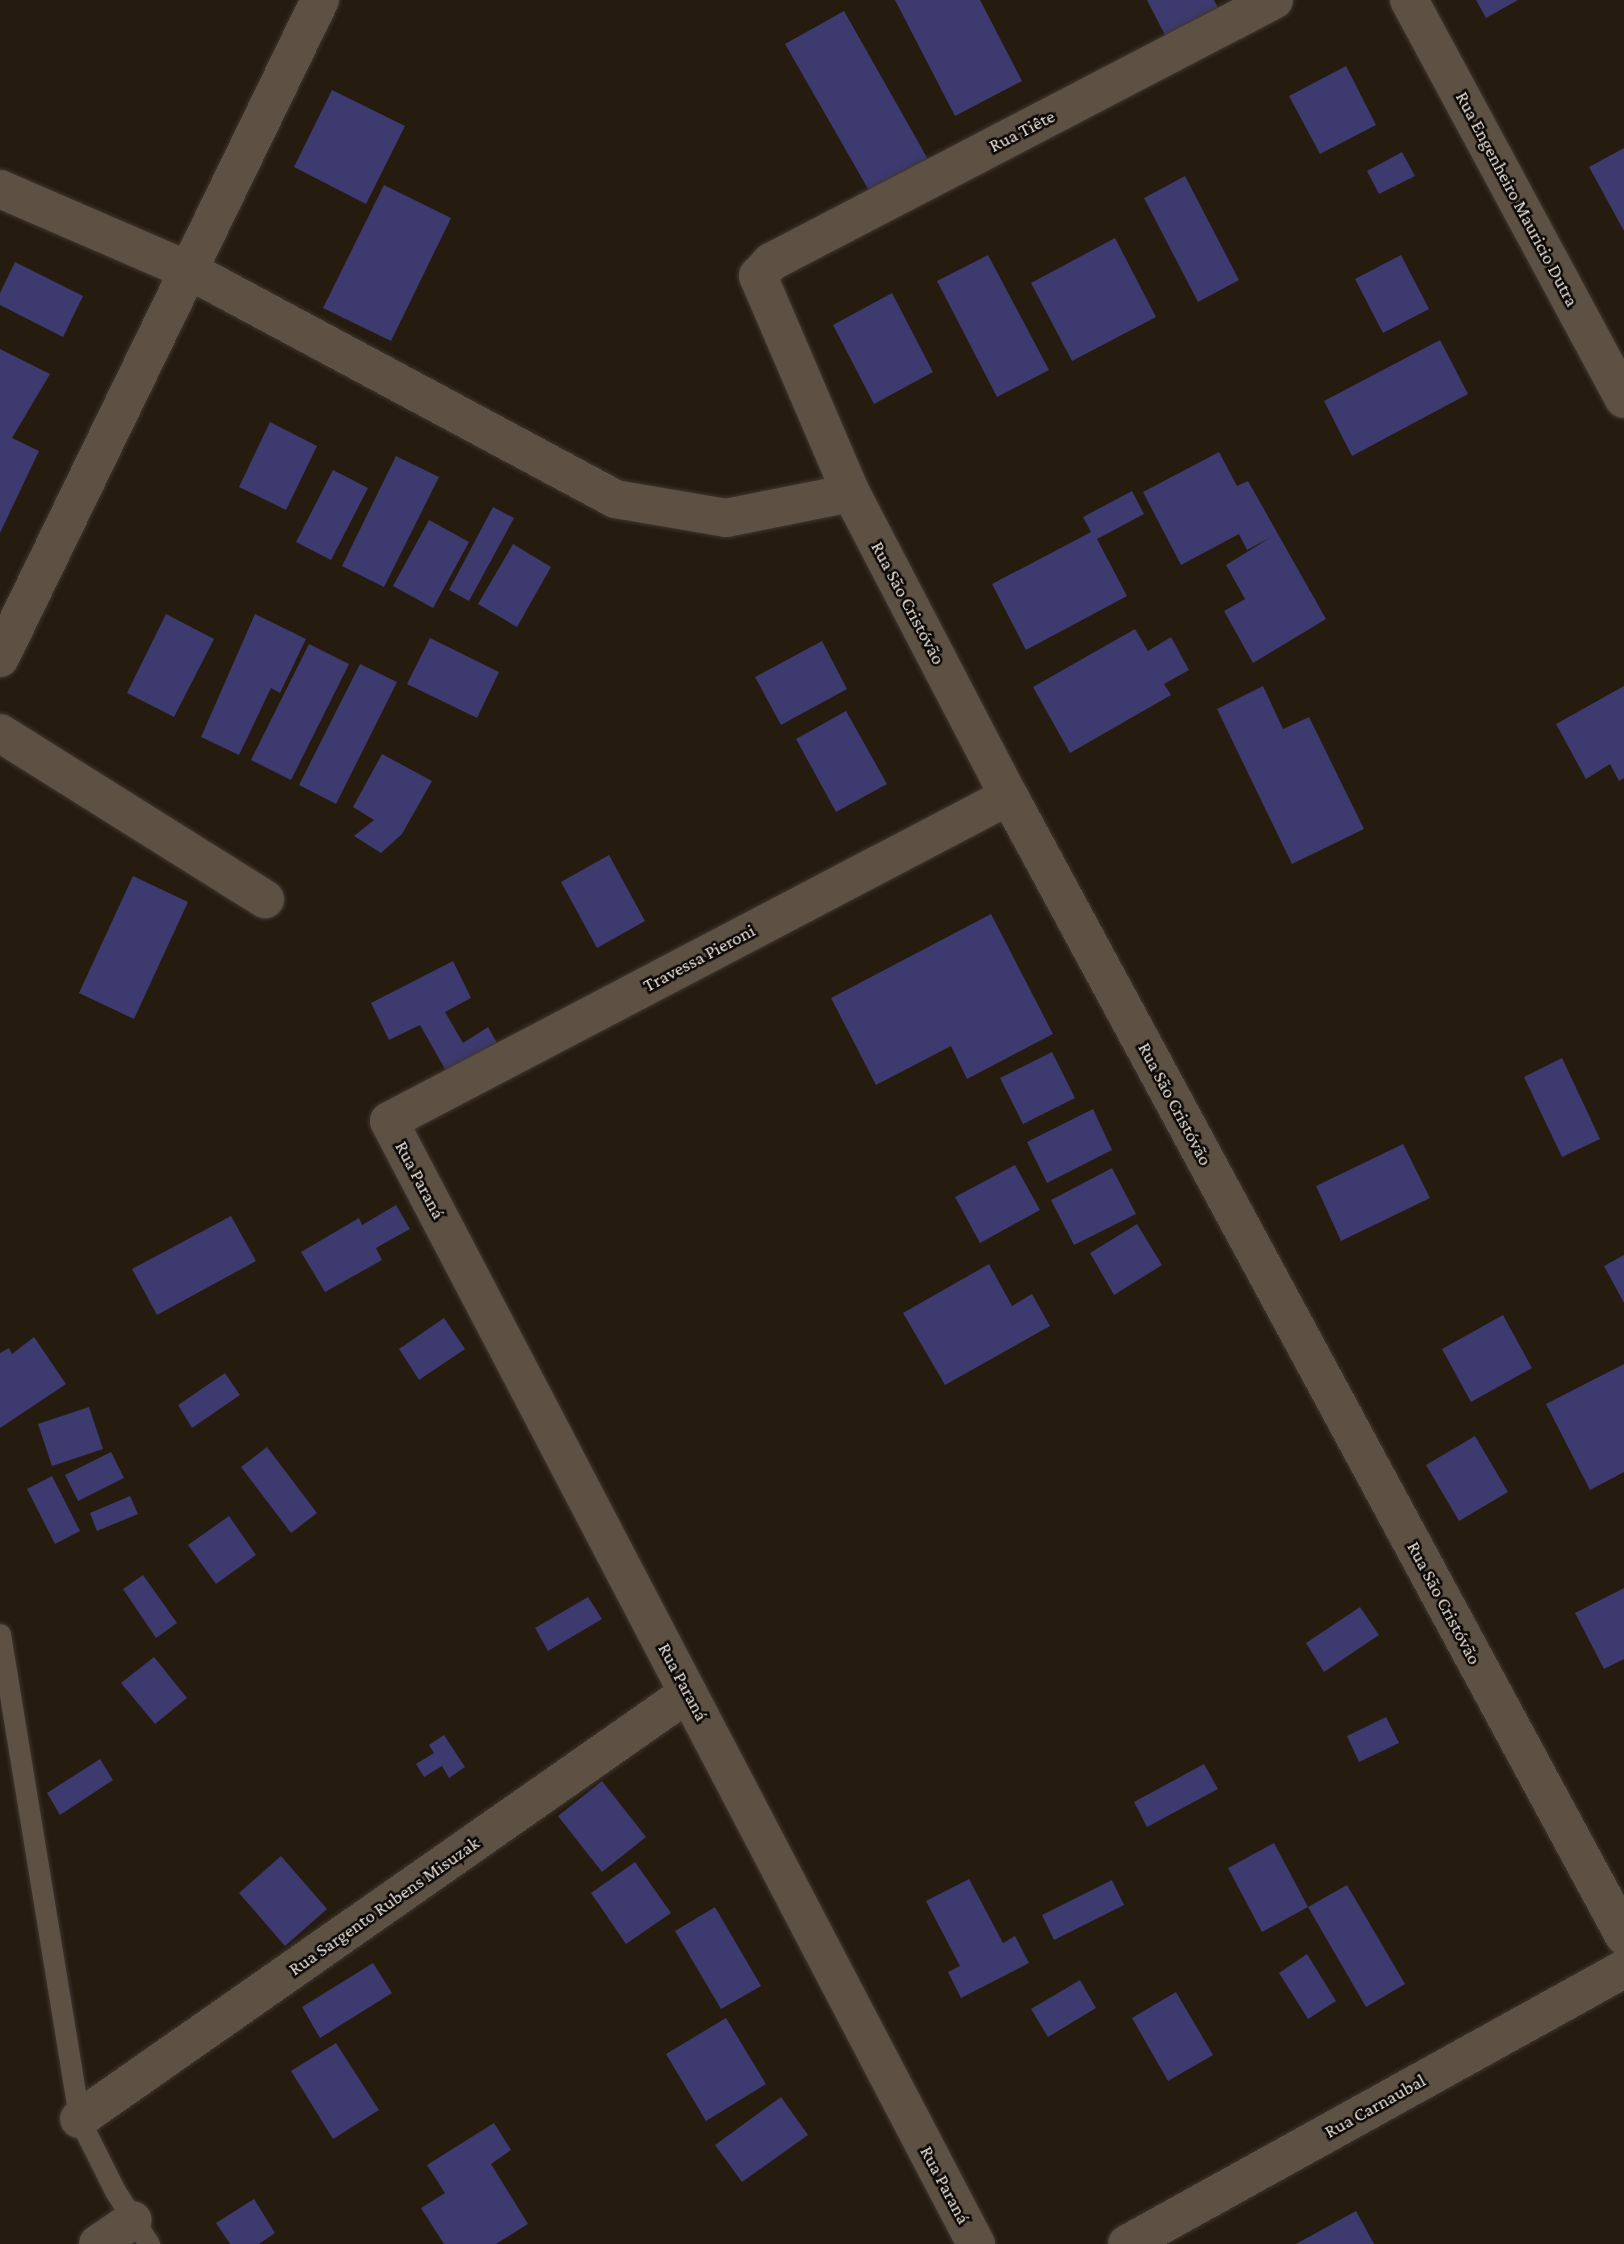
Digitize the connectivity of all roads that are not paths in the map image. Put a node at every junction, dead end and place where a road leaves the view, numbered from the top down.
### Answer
1 (320, 0) edge
2 (1274, 0) edge
3 (1409, 0) edge
4 (0, 190) edge
5 (771, 261) joint
6 (191, 272) junction
7 (1624, 399) edge
8 (851, 493) junction
9 (0, 658) edge
10 (0, 733) edge
11 (1009, 796) junction
12 (265, 899) dead end
13 (389, 1121) joint
14 (0, 1633) edge
15 (688, 1693) junction
16 (1624, 1936) edge
17 (1624, 1969) edge
18 (79, 2119) junction
19 (141, 2232) edge
20 (98, 2244) edge
21 (976, 2244) edge
22 (1127, 2244) edge

1 - 6 street
2 - 5 street, Rua Tiête
3 - 7 street, Rua Engenheiro Mauricio Dutra
4 - 6 street
5 - 8 street, Rua São Cristóvão
6 - 8 street
6 - 9 street
8 - 11 street, Rua São Cristóvão
10 - 12 street
11 - 13 street, Travessa Pieroni
11 - 16 street, Rua São Cristóvão
13 - 15 street, Rua Paraná
14 - 18 lane
15 - 18 street, Rua Sargento Rubens Misuzak
15 - 21 street, Rua Paraná
17 - 22 street, Rua Carnaubal
18 - 19 lane
19 - 20 street

